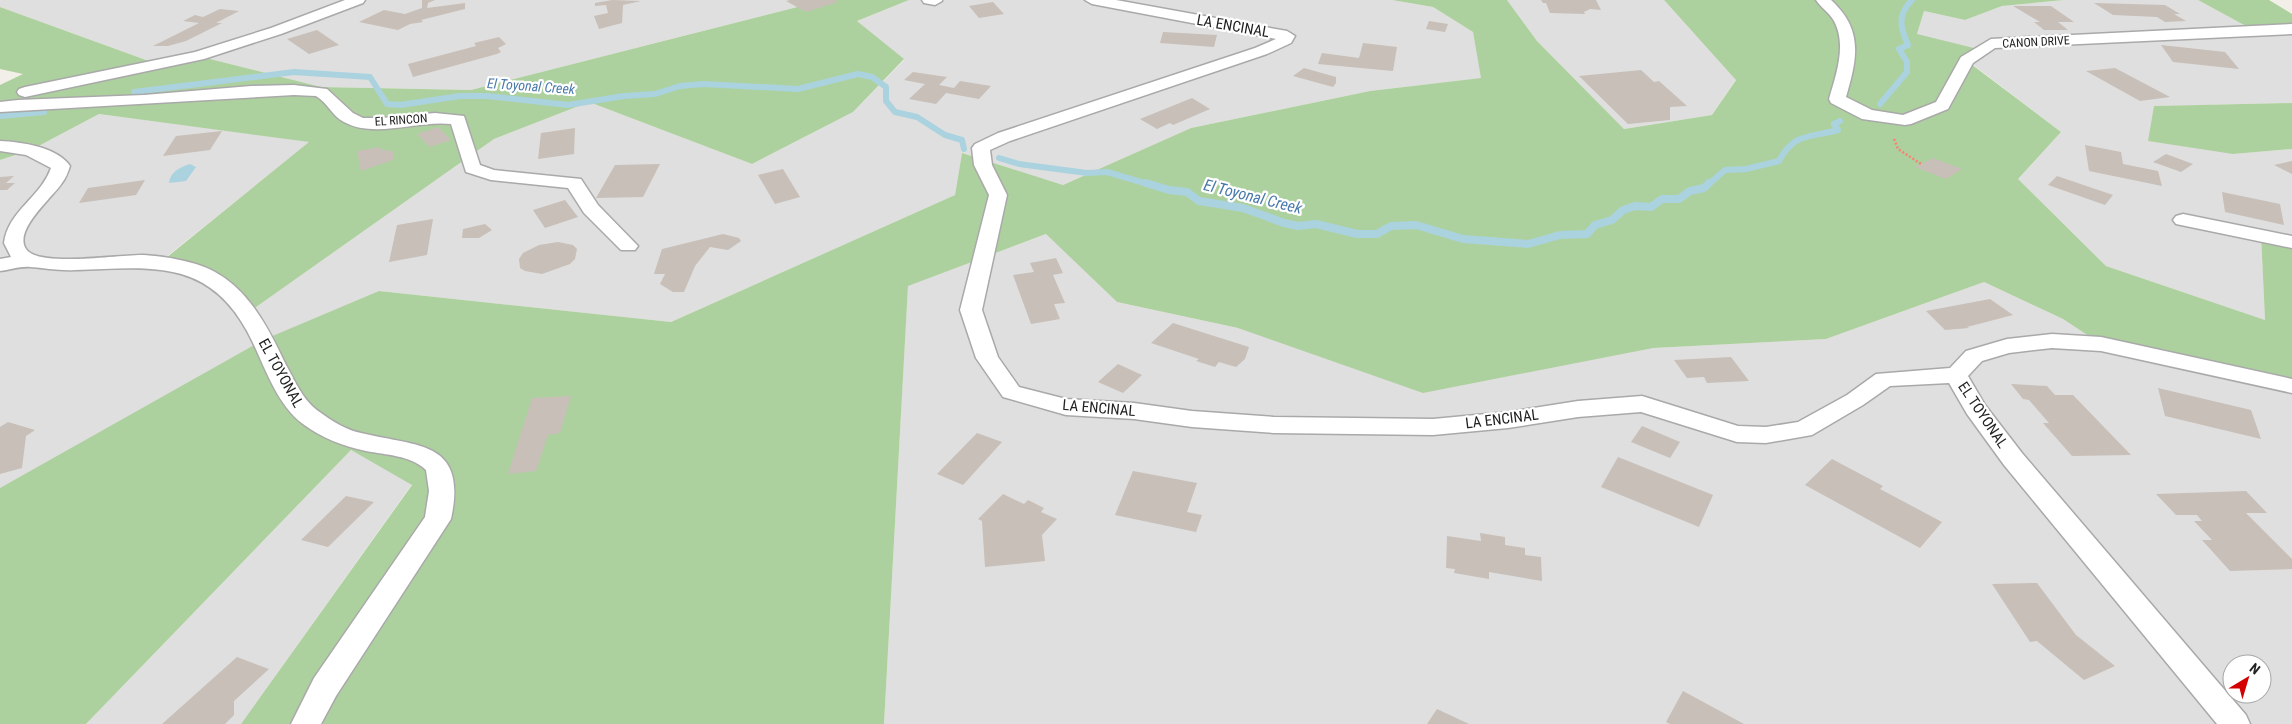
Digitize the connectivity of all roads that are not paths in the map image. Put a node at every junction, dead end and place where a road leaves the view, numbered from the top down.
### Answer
1 (358, 0) edge
2 (1092, 0) edge
3 (1823, 0) edge
4 (2292, 29) edge
5 (0, 97) edge
6 (0, 107) edge
7 (0, 146) edge
8 (2184, 220) dead end
9 (2292, 242) edge
10 (628, 246) dead end
11 (26, 261) junction
12 (0, 265) edge
13 (1956, 375) junction
14 (2292, 386) edge
15 (306, 724) edge
16 (2234, 724) edge

1 - 5 street
2 - 13 street, LA ENCINAL
3 - 4 street, CANON DRIVE
6 - 10 street, EL RINCON
7 - 11 street
8 - 9 street
11 - 12 street, EL TOYONAL
11 - 15 street, EL TOYONAL
13 - 14 street, EL TOYONAL
13 - 16 street, EL TOYONAL

